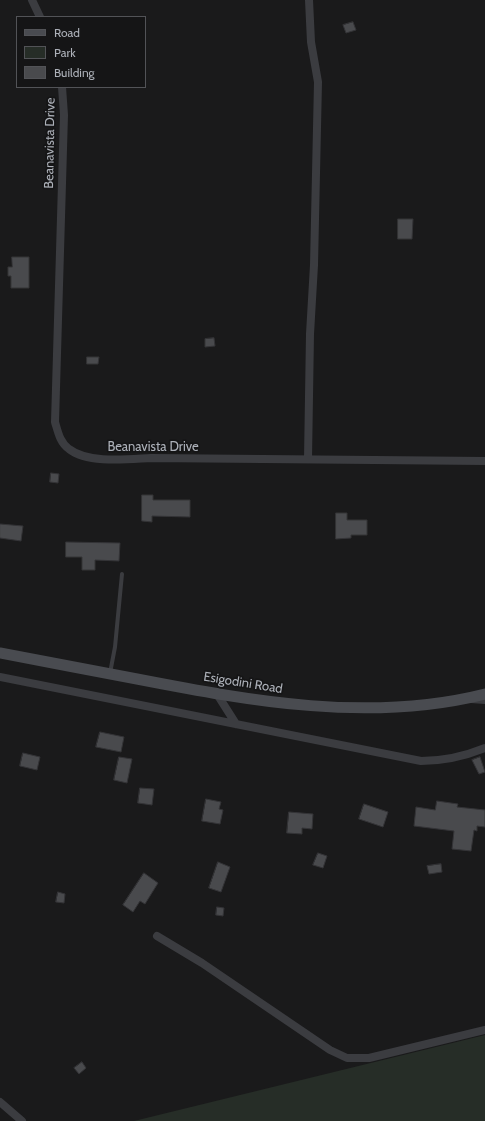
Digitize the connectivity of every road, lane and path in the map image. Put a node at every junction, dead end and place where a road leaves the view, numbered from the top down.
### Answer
1 (32, 0) edge
2 (309, 0) edge
3 (40, 16) edge
4 (62, 88) edge
5 (308, 459) junction
6 (485, 461) edge
7 (122, 574) dead end
8 (0, 653) edge
9 (110, 673) junction
10 (0, 677) edge
11 (217, 694) junction
12 (485, 694) edge
13 (466, 698) junction
14 (485, 700) edge
15 (236, 724) junction
16 (485, 748) edge
17 (157, 936) dead end
18 (485, 1030) edge
19 (0, 1102) edge
20 (22, 1121) edge

1 - 3 street
2 - 5 street
4 - 5 street, Beanavista Drive
5 - 6 street, Beanavista Drive
7 - 9 lane
8 - 9 main road, Esigodini Road
9 - 11 main road, Esigodini Road
10 - 15 street
11 - 13 main road, Esigodini Road
11 - 15 street
12 - 13 main road, Esigodini Road
13 - 14 street
15 - 16 street
17 - 18 street
19 - 20 street

